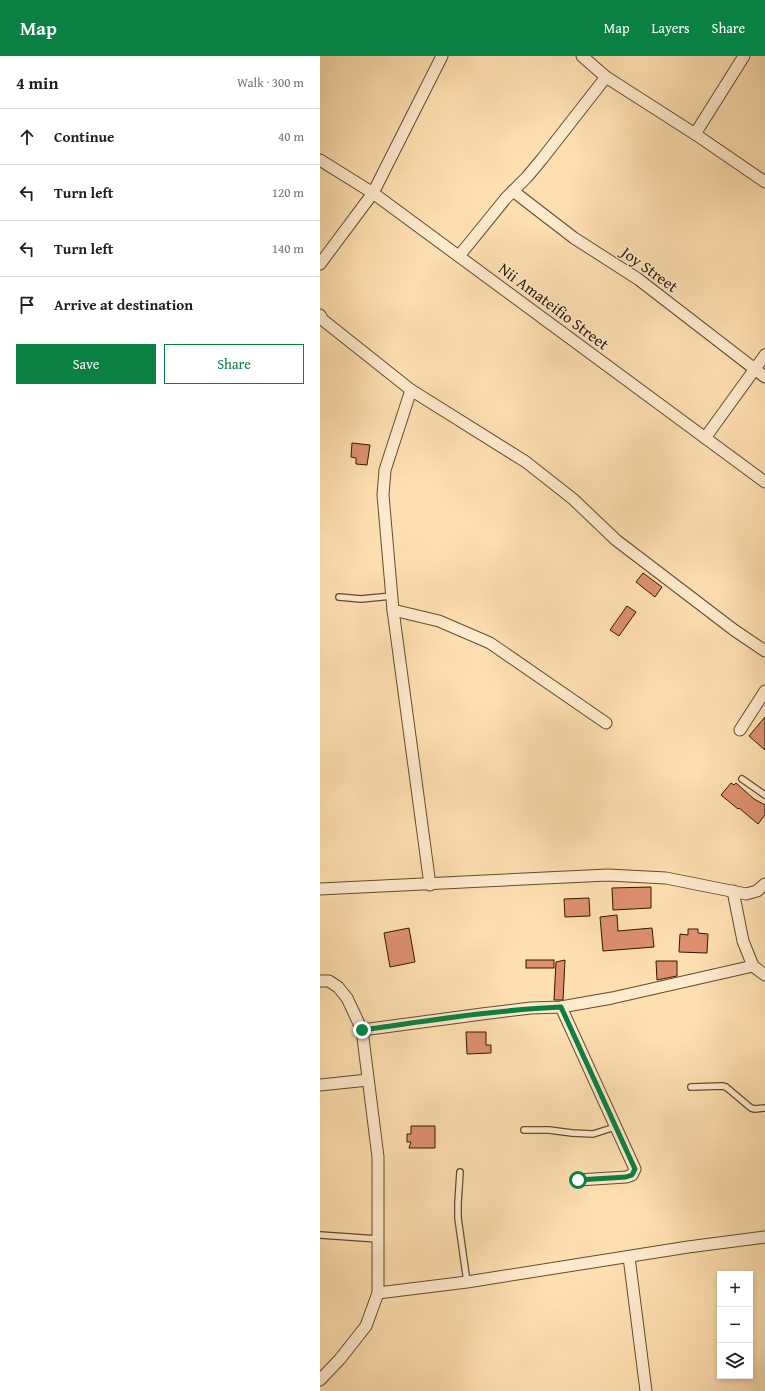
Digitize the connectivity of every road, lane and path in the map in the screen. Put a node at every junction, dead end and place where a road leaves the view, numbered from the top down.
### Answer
1 (442, 56) edge
2 (582, 56) edge
3 (744, 56) edge
4 (606, 77) junction
5 (694, 134) junction
6 (320, 160) edge
7 (765, 182) edge
8 (513, 191) junction
9 (373, 193) junction
10 (459, 256) junction
11 (320, 264) edge
12 (320, 315) edge
13 (765, 355) edge
14 (754, 369) junction
15 (765, 378) edge
16 (411, 390) junction
17 (705, 438) junction
18 (765, 482) edge
19 (392, 596) junction
20 (339, 597) dead end
21 (393, 610) junction
22 (765, 651) edge
23 (765, 691) edge
24 (606, 723) dead end
25 (740, 730) dead end
26 (742, 778) dead end
27 (765, 795) edge
28 (765, 884) edge
29 (430, 885) junction
30 (320, 889) edge
31 (733, 891) junction
32 (753, 966) junction
33 (765, 975) edge
34 (320, 981) edge
35 (561, 1007) junction
36 (362, 1030) junction
37 (368, 1080) junction
38 (320, 1085) edge
39 (691, 1087) dead end
40 (765, 1108) edge
41 (615, 1127) junction
42 (524, 1130) dead end
43 (460, 1172) dead end
44 (578, 1180) dead end
45 (320, 1236) edge
46 (765, 1237) edge
47 (378, 1239) junction
48 (629, 1257) junction
49 (467, 1282) junction
50 (378, 1293) junction
51 (320, 1380) edge
52 (646, 1391) edge

1 - 9 street
2 - 4 street
3 - 5 street
4 - 5 street
4 - 8 street
5 - 7 street
6 - 9 street, Nii Amateifio Street
8 - 10 street
8 - 14 street, Joy Street
9 - 10 street, Nii Amateifio Street
9 - 11 street
10 - 17 street, Nii Amateifio Street
12 - 16 street
13 - 14 street
14 - 15 street, Joy Street
14 - 17 street
16 - 19 street
16 - 22 street
17 - 18 street, Nii Amateifio Street
19 - 20 lane
19 - 21 street
21 - 24 street
21 - 29 street
23 - 25 street
26 - 27 lane
28 - 31 street
29 - 30 street
29 - 31 street
31 - 32 street
32 - 33 street
32 - 35 street
34 - 36 street
35 - 36 street
35 - 41 street
36 - 37 street
37 - 38 street
37 - 47 street
39 - 40 lane
41 - 42 lane
41 - 44 street
43 - 49 lane
45 - 47 lane
46 - 48 street
47 - 50 street
48 - 49 street
48 - 52 street
49 - 50 street
50 - 51 street

